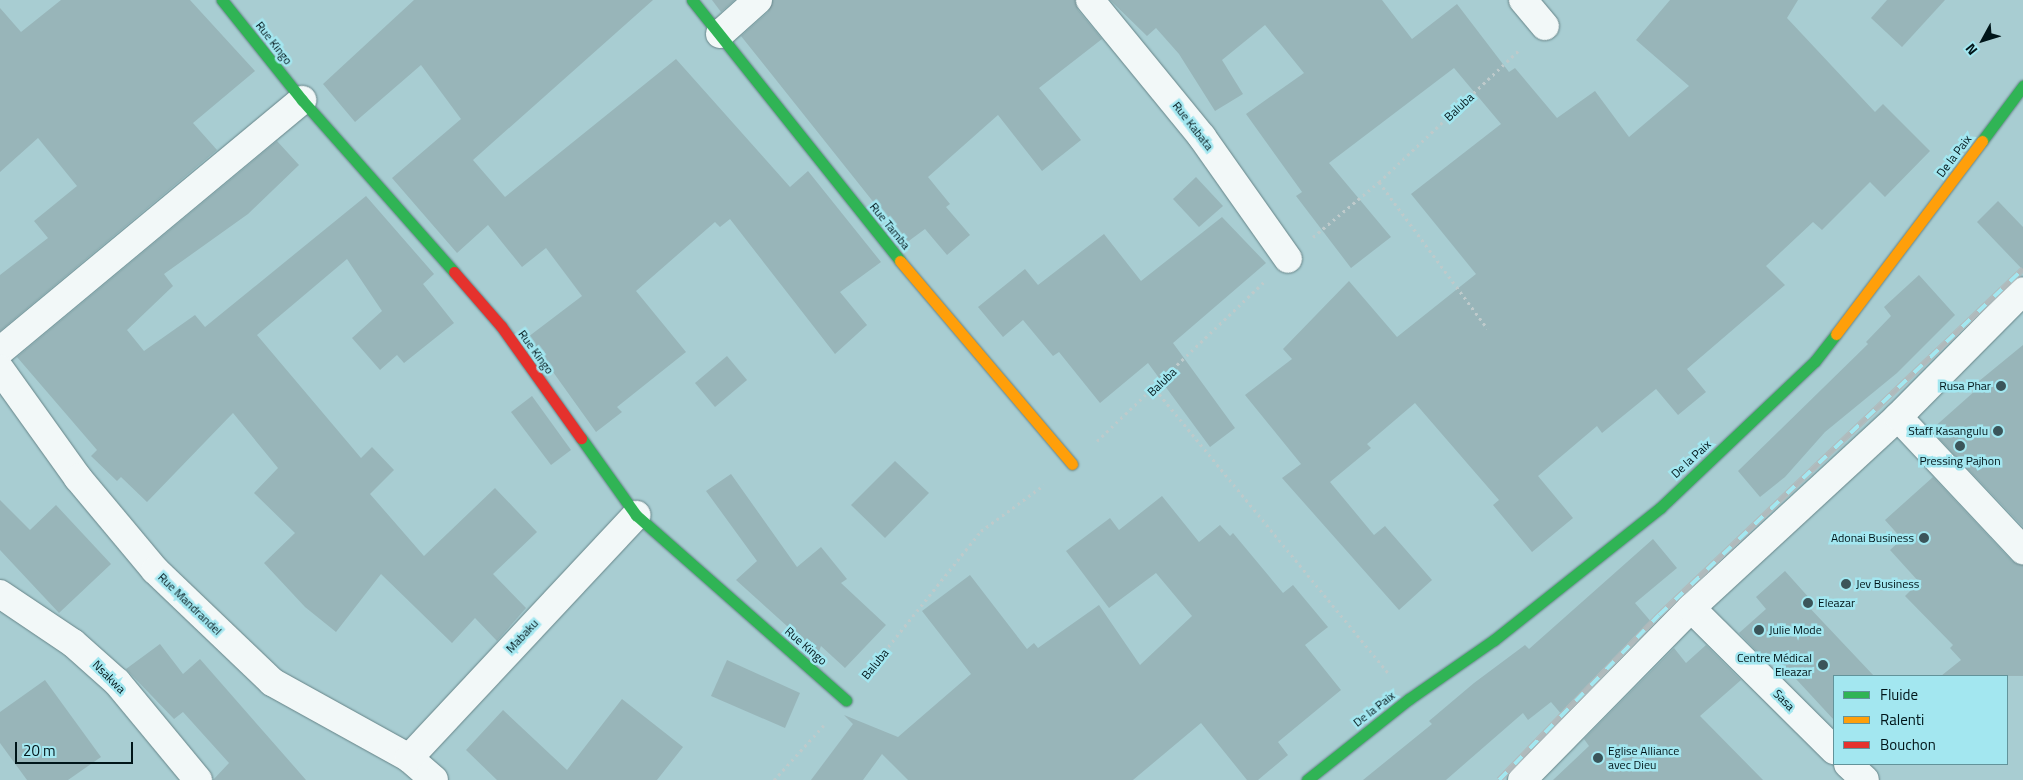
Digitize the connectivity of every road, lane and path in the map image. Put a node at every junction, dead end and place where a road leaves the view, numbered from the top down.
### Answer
1 (222, 0) edge
2 (692, 0) edge
3 (758, 0) edge
4 (1090, 0) edge
5 (1523, 0) edge
6 (1545, 26) joint
7 (720, 34) junction
8 (2023, 86) edge
9 (302, 100) junction
10 (1379, 182) junction
11 (1288, 259) junction
12 (2023, 292) edge
13 (1487, 328) dead end
14 (0, 351) edge
15 (0, 369) edge
16 (1155, 389) junction
17 (1898, 417) junction
18 (1072, 464) junction
19 (636, 515) junction
20 (2023, 550) edge
21 (0, 594) edge
22 (1691, 608) junction
23 (1409, 699) junction
24 (846, 700) junction
25 (1833, 749) edge
26 (409, 758) junction
27 (1849, 765) edge
28 (198, 780) edge
29 (434, 780) edge
30 (774, 780) edge
31 (1307, 780) edge
32 (1522, 780) edge
33 (1864, 780) edge

1 - 9 street, Rue Kingo
2 - 7 street, Rue Tamba
3 - 7 street
4 - 11 street, Rue Kabata
5 - 6 street
6 - 10 path, Baluba
7 - 18 street, Rue Tamba
8 - 23 street, De la Paix
9 - 14 street
9 - 19 street, Rue Kingo
10 - 11 path, Baluba
10 - 13 path
11 - 16 path, Baluba
12 - 17 street
15 - 26 street, Rue Mandrandel
16 - 18 path, Baluba
16 - 23 path
17 - 20 street
17 - 22 street
18 - 24 path, Baluba
19 - 24 street, Rue Kingo
19 - 26 street, Mabaku
21 - 28 street, Nsakwa
22 - 25 street, Sasa
22 - 32 street
23 - 31 street, De la Paix
24 - 30 path, Baluba
26 - 29 street, Rue Mandrandel
27 - 33 street

